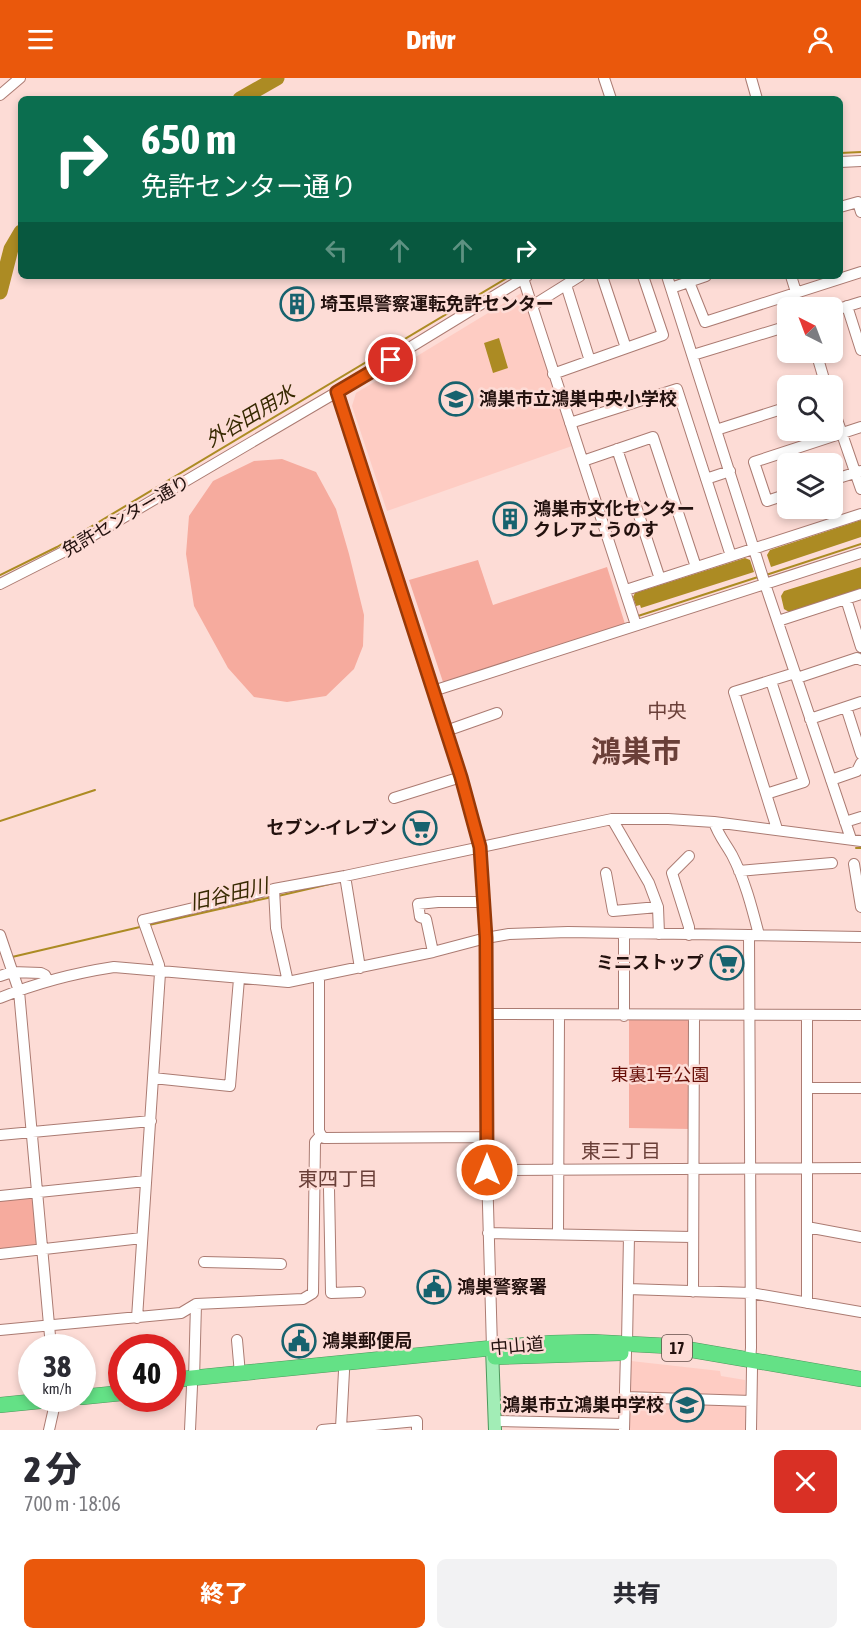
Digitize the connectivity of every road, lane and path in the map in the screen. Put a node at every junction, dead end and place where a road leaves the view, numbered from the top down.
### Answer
1 (20, 78) edge
2 (604, 78) edge
3 (751, 78) edge
4 (0, 95) edge
5 (610, 96) edge
6 (756, 96) edge
7 (861, 161) edge
8 (843, 162) edge
9 (843, 206) edge
10 (861, 212) edge
11 (861, 272) edge
12 (843, 276) edge
13 (522, 279) edge
14 (525, 279) edge
15 (575, 279) edge
16 (603, 279) edge
17 (644, 279) edge
18 (668, 279) edge
19 (698, 279) edge
20 (792, 279) edge
21 (834, 279) edge
22 (689, 282) junction
23 (566, 285) junction
24 (670, 288) junction
25 (796, 293) junction
26 (797, 297) edge
27 (861, 302) edge
28 (532, 306) junction
29 (847, 306) junction
30 (843, 307) edge
31 (777, 329) edge
32 (626, 348) junction
33 (861, 350) edge
34 (693, 355) junction
35 (590, 361) junction
36 (553, 374) junction
37 (337, 392) junction
38 (777, 411) edge
39 (570, 423) junction
40 (861, 427) edge
41 (716, 430) junction
42 (843, 432) edge
43 (843, 437) edge
44 (817, 441) edge
45 (617, 449) junction
46 (781, 453) edge
47 (777, 454) edge
48 (583, 461) junction
49 (730, 471) junction
50 (858, 471) edge
51 (843, 476) edge
52 (706, 479) junction
53 (861, 489) edge
54 (777, 498) edge
55 (861, 514) edge
56 (755, 548) junction
57 (861, 553) edge
58 (731, 556) junction
59 (696, 567) junction
60 (660, 579) junction
61 (0, 584) edge
62 (765, 584) junction
63 (626, 590) junction
64 (861, 594) edge
65 (846, 598) junction
66 (778, 621) junction
67 (636, 625) junction
68 (861, 647) edge
69 (861, 660) edge
70 (796, 675) junction
71 (771, 681) junction
72 (433, 691) junction
73 (861, 702) edge
74 (846, 707) junction
75 (497, 714) dead end
76 (810, 718) junction
77 (446, 731) junction
78 (861, 754) edge
79 (861, 763) edge
80 (461, 777) junction
81 (831, 780) junction
82 (766, 794) junction
83 (394, 798) dead end
84 (861, 817) edge
85 (612, 819) junction
86 (714, 822) junction
87 (845, 822) junction
88 (777, 829) junction
89 (856, 840) edge
90 (480, 847) junction
91 (689, 856) dead end
92 (832, 862) dead end
93 (854, 864) dead end
94 (739, 871) junction
95 (606, 873) dead end
96 (345, 876) junction
97 (274, 889) junction
98 (484, 902) junction
99 (861, 906) edge
100 (658, 907) junction
101 (624, 933) junction
102 (659, 934) junction
103 (0, 935) edge
104 (689, 935) junction
105 (754, 935) junction
106 (861, 937) edge
107 (486, 938) junction
108 (433, 952) junction
109 (360, 968) junction
110 (12, 972) junction
111 (160, 973) junction
112 (0, 976) edge
113 (319, 976) junction
114 (239, 979) junction
115 (48, 981) junction
116 (288, 982) junction
117 (19, 991) junction
118 (0, 998) edge
119 (486, 1014) junction
120 (559, 1015) junction
121 (750, 1015) junction
122 (807, 1015) junction
123 (861, 1015) edge
124 (624, 1016) junction
125 (694, 1016) junction
126 (153, 1078) junction
127 (807, 1088) junction
128 (861, 1088) edge
129 (151, 1121) junction
130 (32, 1132) junction
131 (0, 1135) edge
132 (321, 1135) junction
133 (486, 1137) junction
134 (692, 1168) junction
135 (750, 1168) junction
136 (806, 1168) junction
137 (861, 1168) edge
138 (558, 1169) junction
139 (487, 1170) junction
140 (146, 1181) junction
141 (328, 1189) dead end
142 (38, 1193) junction
143 (0, 1196) edge
144 (314, 1221) junction
145 (329, 1221) junction
146 (807, 1227) junction
147 (488, 1233) junction
148 (558, 1234) junction
149 (629, 1236) junction
150 (692, 1237) junction
151 (861, 1237) edge
152 (142, 1239) junction
153 (43, 1250) junction
154 (0, 1254) edge
155 (204, 1262) dead end
156 (281, 1264) dead end
157 (628, 1289) junction
158 (360, 1292) dead end
159 (693, 1292) junction
160 (751, 1293) junction
161 (807, 1303) junction
162 (196, 1304) junction
163 (861, 1312) edge
164 (137, 1318) junction
165 (49, 1324) junction
166 (0, 1330) edge
167 (50, 1334) edge
168 (237, 1340) dead end
169 (627, 1348) junction
170 (492, 1353) junction
171 (751, 1364) junction
172 (344, 1371) junction
173 (240, 1374) junction
174 (861, 1379) edge
175 (186, 1381) edge
176 (193, 1382) junction
177 (186, 1384) edge
178 (861, 1388) edge
179 (18, 1393) edge
180 (0, 1395) edge
181 (625, 1397) junction
182 (751, 1401) junction
183 (18, 1403) edge
184 (0, 1405) edge
185 (57, 1412) edge
186 (495, 1425) edge
187 (624, 1427) edge
188 (341, 1428) junction
189 (49, 1430) edge
190 (190, 1430) edge
191 (322, 1430) edge
192 (417, 1430) edge
193 (751, 1430) edge

1 - 4 street
2 - 5 street
3 - 6 street
7 - 8 street
9 - 10 street
11 - 12 street
13 - 37 street, 免許センター通り
14 - 28 street
15 - 23 street
16 - 32 street
17 - 32 street
18 - 24 street
19 - 22 street
20 - 25 street
21 - 25 street
22 - 24 street
22 - 25 street
23 - 28 street
23 - 35 street
24 - 34 street
25 - 26 street
27 - 29 street
28 - 36 street
29 - 30 street
29 - 33 street
31 - 34 street
32 - 35 street
34 - 41 street
35 - 36 street
36 - 39 street
37 - 61 street, 免許センター通り
37 - 72 street
38 - 41 street
39 - 48 street
39 - 52 street
40 - 42 street
41 - 49 street
43 - 50 street
44 - 46 street
45 - 48 street
45 - 59 street
45 - 60 street
47 - 54 street
48 - 63 street
49 - 52 street
49 - 56 street
50 - 51 street
50 - 53 street
52 - 58 street
55 - 56 street
56 - 58 street
56 - 62 street
57 - 62 street
58 - 59 street
59 - 60 street
60 - 63 street
62 - 66 street
62 - 67 street
63 - 67 street
64 - 65 street
65 - 66 street
65 - 68 street
66 - 70 street
67 - 72 street
69 - 70 street
70 - 71 street
70 - 76 street
71 - 82 street
71 - 82 street
72 - 77 street
73 - 74 street
74 - 76 street
74 - 78 street
75 - 77 street
76 - 81 street
77 - 80 street
79 - 81 street
80 - 83 street
80 - 90 street
81 - 87 street
82 - 88 street
84 - 87 street
85 - 86 street
85 - 90 street
85 - 100 street
86 - 88 street
86 - 94 street
87 - 89 street
88 - 89 street
90 - 96 street
90 - 98 street
91 - 104 street
92 - 94 street
93 - 99 street
94 - 105 street
95 - 100 street
96 - 97 street
96 - 109 street
97 - 111 street
97 - 116 street
98 - 107 street
98 - 108 street
100 - 102 street
101 - 102 street
101 - 107 street
101 - 124 street
102 - 104 street
103 - 110 street
104 - 105 street
105 - 106 street
105 - 121 street
107 - 108 street
107 - 119 street
108 - 109 street
109 - 113 street
110 - 112 street
110 - 115 street
110 - 117 street
111 - 114 street
111 - 115 street
111 - 126 street
113 - 116 street
113 - 132 street
114 - 116 street
114 - 126 street
115 - 117 street
117 - 118 street
117 - 130 street
119 - 120 street
119 - 133 street
120 - 124 street
120 - 138 street
121 - 122 street
121 - 125 street
121 - 135 street
122 - 123 street
122 - 127 street
124 - 125 street
125 - 134 street
126 - 129 street
127 - 128 street
127 - 136 street
129 - 130 street
129 - 140 street
130 - 131 street
130 - 142 street
132 - 133 street
132 - 144 street
133 - 139 street
134 - 135 street
134 - 138 street
134 - 150 street
135 - 136 street
135 - 160 street
136 - 137 street
136 - 146 street
138 - 139 street
138 - 148 street
139 - 147 street
140 - 142 street
140 - 152 street
141 - 145 street
142 - 143 street
142 - 153 street
144 - 145 street
144 - 162 street
145 - 158 street
146 - 151 street
146 - 161 street
147 - 148 street
147 - 170 street
148 - 149 street
149 - 150 street
149 - 157 street
150 - 159 street
152 - 153 street
152 - 164 street
153 - 154 street
153 - 165 street
155 - 156 street
157 - 159 street
157 - 169 street
159 - 160 street
160 - 161 street
160 - 171 street
161 - 163 street
162 - 164 street
162 - 176 street
164 - 165 street
165 - 166 street
165 - 167 street
168 - 173 street
169 - 170 highway, 中山道 / 17
169 - 171 highway, 中山道 / 17
169 - 181 street
170 - 172 highway, 中山道 / 17
170 - 173 highway, 中山道 / 17
170 - 186 main road
171 - 174 highway, 中山道 / 17
171 - 178 highway, 中山道 / 17
171 - 182 street
172 - 176 highway, 中山道 / 17
172 - 188 street
173 - 176 highway, 中山道 / 17
175 - 176 highway, 中山道 / 17
176 - 177 highway, 中山道 / 17
176 - 190 street
179 - 180 highway
181 - 182 street
181 - 187 street
182 - 193 street
183 - 184 highway
185 - 189 street
186 - 187 street
188 - 191 street
188 - 192 street

